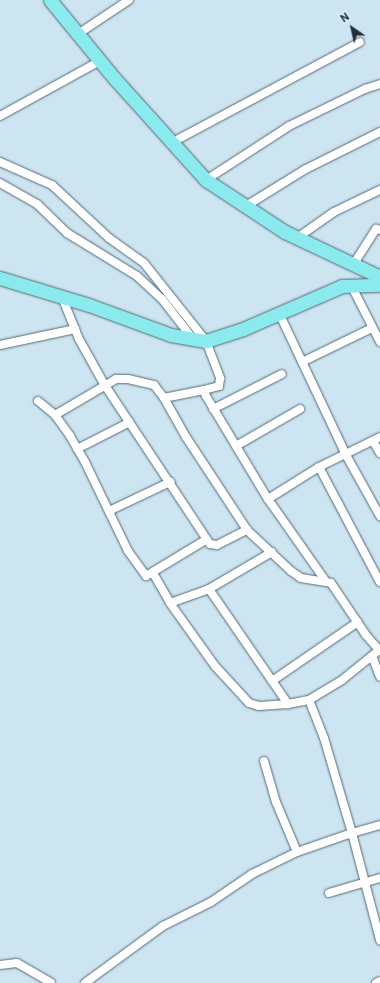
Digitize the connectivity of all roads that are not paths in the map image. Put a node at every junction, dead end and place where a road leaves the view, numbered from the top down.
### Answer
1 (50, 0) edge
2 (129, 0) edge
3 (78, 34) junction
4 (360, 42) dead end
5 (100, 61) junction
6 (380, 84) edge
7 (0, 116) edge
8 (380, 132) edge
9 (171, 143) junction
10 (0, 162) edge
11 (206, 180) junction
12 (0, 183) edge
13 (380, 190) edge
14 (246, 206) junction
15 (380, 230) edge
16 (298, 238) junction
17 (354, 265) junction
18 (380, 277) edge
19 (0, 278) edge
20 (351, 285) junction
21 (380, 285) edge
22 (62, 297) junction
23 (279, 313) junction
24 (372, 328) junction
25 (75, 330) junction
26 (200, 340) junction
27 (380, 342) edge
28 (0, 345) edge
29 (302, 362) junction
30 (282, 374) dead end
31 (104, 384) junction
32 (204, 390) junction
33 (164, 398) junction
34 (38, 401) dead end
35 (213, 409) junction
36 (300, 409) dead end
37 (55, 415) junction
38 (130, 422) junction
39 (377, 439) edge
40 (236, 446) junction
41 (77, 449) junction
42 (380, 453) edge
43 (346, 454) junction
44 (319, 467) junction
45 (170, 482) junction
46 (268, 499) junction
47 (109, 511) junction
48 (380, 516) edge
49 (247, 530) junction
50 (207, 539) junction
51 (272, 552) junction
52 (153, 573) junction
53 (326, 580) junction
54 (380, 582) edge
55 (209, 589) junction
56 (170, 603) junction
57 (358, 622) junction
58 (377, 653) edge
59 (380, 677) edge
60 (272, 681) junction
61 (309, 700) junction
62 (288, 704) junction
63 (264, 761) dead end
64 (380, 825) edge
65 (352, 833) junction
66 (296, 852) junction
67 (380, 878) edge
68 (365, 882) junction
69 (329, 893) dead end
70 (377, 922) edge
71 (380, 940) edge
72 (0, 965) edge
73 (380, 981) edge
74 (50, 983) edge
75 (84, 983) edge
76 (376, 983) edge

1 - 3 main road
2 - 3 street
3 - 5 main road
4 - 9 street
5 - 7 street
5 - 9 main road
6 - 11 street
8 - 14 street
9 - 11 main road
10 - 26 street
11 - 14 main road
12 - 26 street
13 - 16 street
14 - 16 main road
15 - 17 street
16 - 17 main road
17 - 18 main road
19 - 22 main road
20 - 21 main road
20 - 23 main road
20 - 24 street
22 - 25 street
22 - 26 main road
23 - 26 main road
23 - 29 street
24 - 27 street
24 - 29 street
25 - 28 street
25 - 31 street
26 - 32 street
29 - 43 street
30 - 35 street
31 - 33 street
31 - 37 street
31 - 38 street
32 - 33 street
32 - 35 street
33 - 49 street
34 - 37 street
35 - 40 street
36 - 40 street
37 - 41 street
38 - 41 street
38 - 45 street
39 - 42 street
39 - 43 street
40 - 46 street
41 - 47 street
43 - 44 street
43 - 48 street
44 - 46 street
44 - 54 street
45 - 47 street
45 - 50 street
46 - 53 street
47 - 52 street
49 - 50 street
49 - 51 street
50 - 52 street
51 - 53 street
51 - 55 street
52 - 56 street
53 - 57 street
55 - 56 street
55 - 60 street
56 - 62 street
57 - 58 street
57 - 60 street
58 - 59 street
58 - 61 street
60 - 62 street
61 - 62 street
61 - 65 street
63 - 66 street
64 - 65 street
65 - 66 street
65 - 68 street
66 - 75 street
67 - 68 street
68 - 69 street
68 - 70 street
70 - 71 street
72 - 74 street
73 - 76 street

